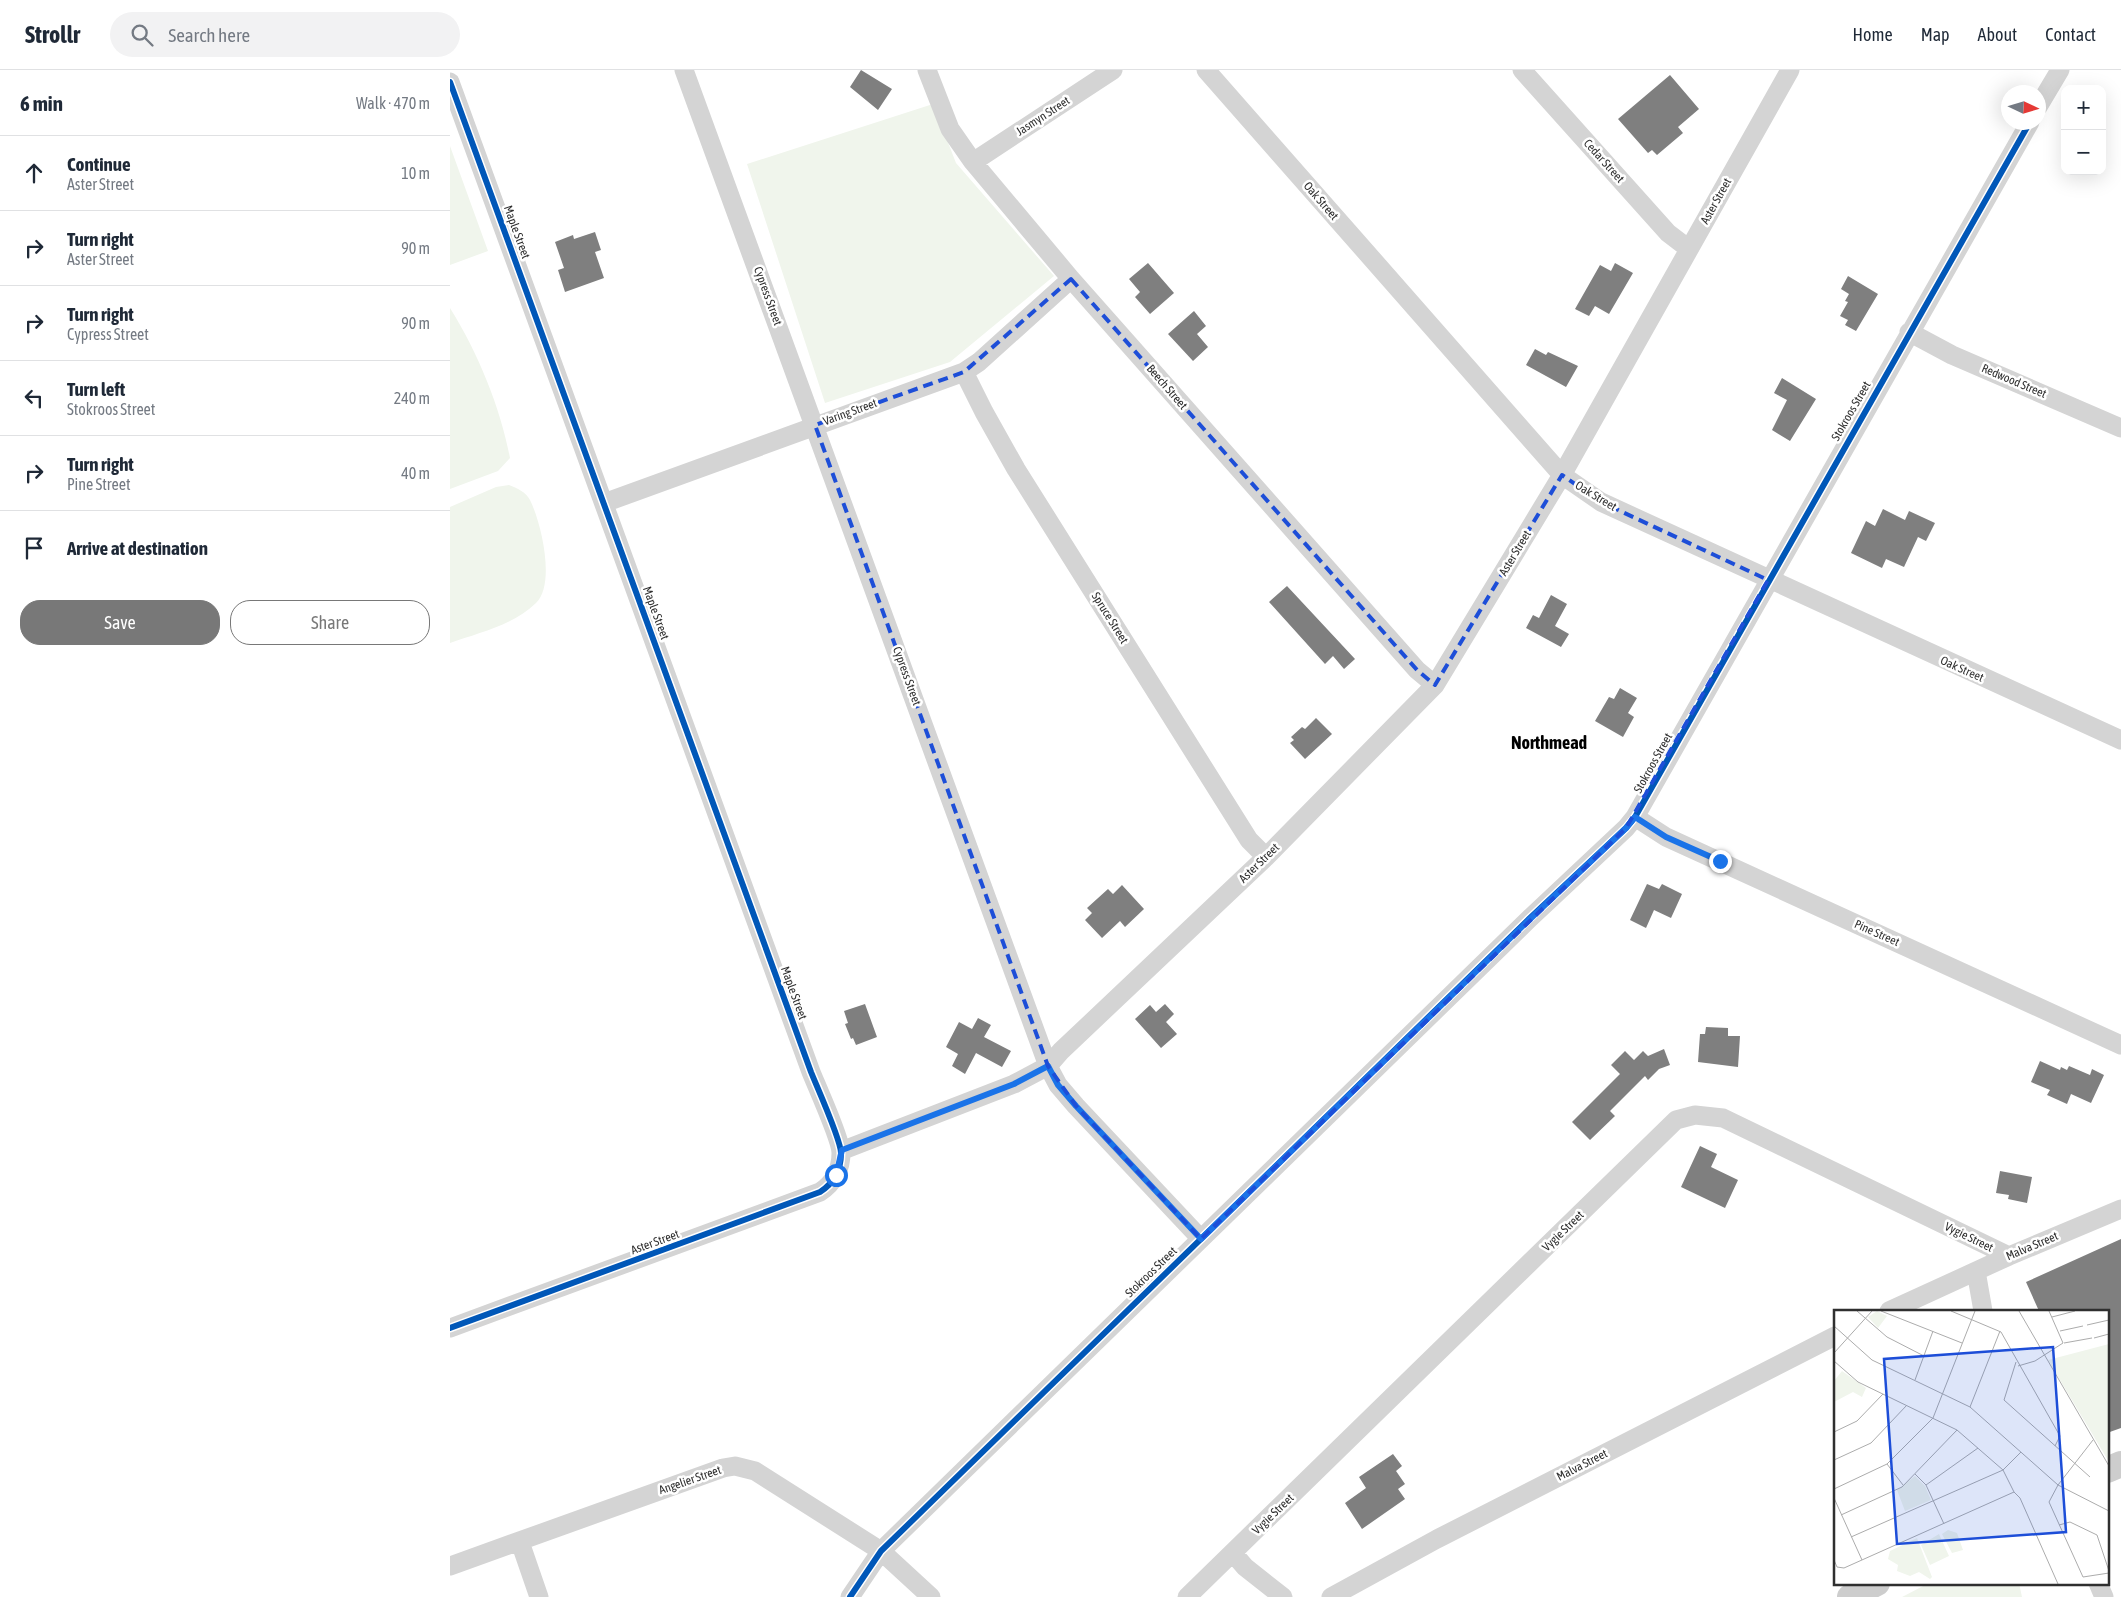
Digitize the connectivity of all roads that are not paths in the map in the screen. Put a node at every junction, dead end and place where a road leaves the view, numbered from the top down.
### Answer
1 (684, 70) edge
2 (927, 70) edge
3 (1113, 70) edge
4 (1206, 70) edge
5 (1522, 70) edge
6 (1790, 70) edge
7 (2060, 70) edge
8 (450, 82) edge
9 (2046, 94) edge
10 (2025, 130) edge
11 (973, 162) junction
12 (1689, 249) junction
13 (1071, 279) junction
14 (1909, 332) junction
15 (964, 372) junction
16 (816, 425) junction
17 (2121, 428) edge
18 (1562, 475) junction
19 (604, 503) junction
20 (1768, 580) junction
21 (1435, 684) junction
22 (2121, 740) edge
23 (1635, 817) junction
24 (1266, 857) junction
25 (2121, 1045) edge
26 (1048, 1066) junction
27 (842, 1150) junction
28 (2121, 1209) edge
29 (1201, 1239) junction
30 (2009, 1256) junction
31 (1976, 1271) junction
32 (1891, 1310) edge
33 (1983, 1310) edge
34 (450, 1328) edge
35 (1834, 1337) edge
36 (2121, 1464) edge
37 (2108, 1470) edge
38 (520, 1542) junction
39 (880, 1551) junction
40 (1233, 1553) junction
41 (450, 1566) edge
42 (1875, 1584) edge
43 (2098, 1584) edge
44 (539, 1597) edge
45 (850, 1597) edge
46 (931, 1597) edge
47 (1187, 1597) edge
48 (1283, 1597) edge
49 (1331, 1597) edge
50 (1850, 1597) edge
51 (2104, 1597) edge

1 - 16 street, Cypress Street
2 - 11 street, Beech Street
3 - 11 street, Jasmyn Street
4 - 18 street, Oak Street
5 - 12 street, Cedar Street
6 - 12 street, Aster Street
7 - 9 street
8 - 19 street, Maple Street
10 - 14 street, Stokroos Street
11 - 13 street, Beech Street
12 - 18 street, Aster Street
13 - 15 street, Varing Street
13 - 21 street, Beech Street
14 - 17 street, Redwood Street
14 - 20 street, Stokroos Street
15 - 16 street, Varing Street
15 - 24 street, Spruce Street
16 - 19 street, Varing Street
16 - 26 street, Cypress Street
18 - 20 street, Oak Street
18 - 21 street, Aster Street
19 - 27 street, Maple Street
20 - 22 street, Oak Street
20 - 23 street, Stokroos Street
21 - 24 street, Aster Street
23 - 25 street, Pine Street
23 - 29 street, Stokroos Street
24 - 26 street, Aster Street
26 - 27 street, Aster Street
26 - 29 street, Cypress Street
27 - 34 street, Aster Street
28 - 30 street, Malva Street
29 - 39 street, Stokroos Street
30 - 31 street, Malva Street
30 - 40 street, Vygie Street
31 - 32 street, Malva Street
31 - 33 street
35 - 49 street, Malva Street
36 - 37 street
38 - 39 street, Angelier Street
38 - 41 street, Angelier Street
38 - 44 street
39 - 45 street, Stokroos Street
39 - 46 street, Angelier Street
40 - 47 street, Vygie Street
40 - 48 street
42 - 50 street
43 - 51 street

